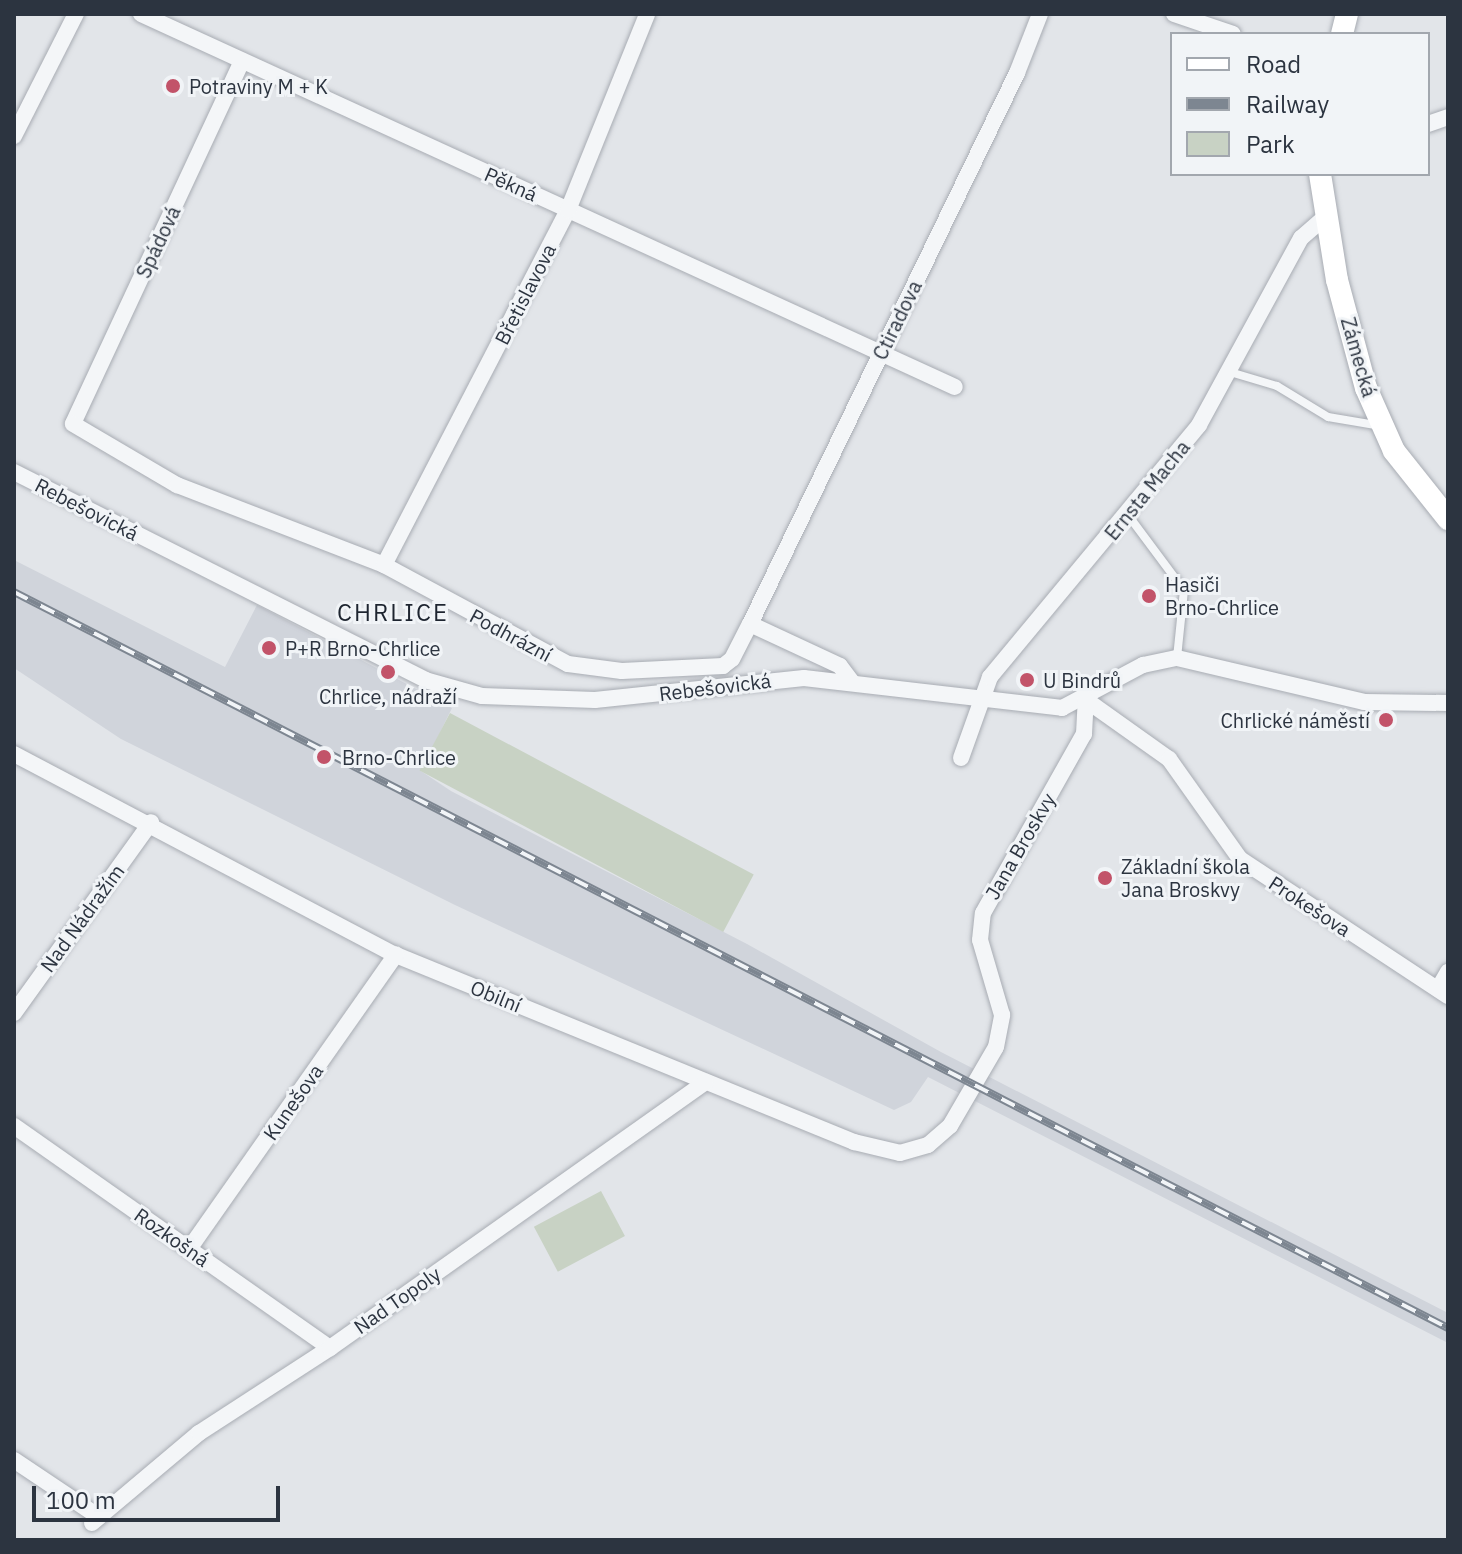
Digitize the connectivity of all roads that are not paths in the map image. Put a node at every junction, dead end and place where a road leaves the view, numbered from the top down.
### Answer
1 (76, 14) edge
2 (141, 14) edge
3 (647, 14) edge
4 (1040, 14) edge
5 (1174, 14) edge
6 (1227, 32) edge
7 (242, 61) junction
8 (14, 136) edge
9 (1320, 176) edge
10 (568, 210) junction
11 (1326, 216) junction
12 (880, 355) junction
13 (1230, 372) junction
14 (955, 387) dead end
15 (73, 424) joint
16 (1381, 426) junction
17 (14, 472) edge
18 (1128, 515) junction
19 (1448, 519) edge
20 (384, 565) junction
21 (750, 624) junction
22 (1177, 658) junction
23 (853, 683) junction
24 (984, 699) junction
25 (1086, 700) junction
26 (1448, 703) edge
27 (14, 754) edge
28 (961, 758) dead end
29 (151, 822) junction
30 (396, 955) junction
31 (1448, 972) edge
32 (1443, 993) edge
33 (14, 1013) edge
34 (705, 1082) junction
35 (974, 1085) joint
36 (14, 1126) edge
37 (189, 1249) junction
38 (330, 1348) junction
39 (14, 1460) edge

1 - 8 street
2 - 7 street, Pěkná
3 - 10 street, Břetislavova
4 - 12 street, Ctiradova
5 - 6 street
7 - 10 street, Pěkná
7 - 15 street, Spádová
9 - 11 street, Zámecká
10 - 12 street, Pěkná
10 - 20 street, Břetislavova
11 - 13 street, Ernsta Macha
11 - 16 street, Zámecká
12 - 14 street, Pěkná
12 - 21 street, Ctiradova
13 - 16 lane
13 - 18 street, Ernsta Macha
15 - 20 street, Podhrázní
16 - 19 street, Zámecká
17 - 23 street, Rebešovická
18 - 22 lane
18 - 24 street, Ernsta Macha
20 - 21 street, Podhrázní
21 - 23 street
22 - 25 street, Rebešovická
22 - 26 street, Rebešovická
23 - 24 street, Rebešovická
24 - 25 street, Rebešovická
24 - 28 street, Ernsta Macha
25 - 32 street, Prokešova
25 - 35 street, Jana Broskvy
27 - 29 street, Obilní
29 - 30 street, Obilní
29 - 33 street, Nad Nádražím
30 - 34 street, Obilní
30 - 37 street, Kunešova
31 - 32 street
34 - 35 street, Obilní
34 - 38 street, Nad Topoly
36 - 37 street, Rozkošná
37 - 38 street, Rozkošná
38 - 39 street, Nad Topoly

